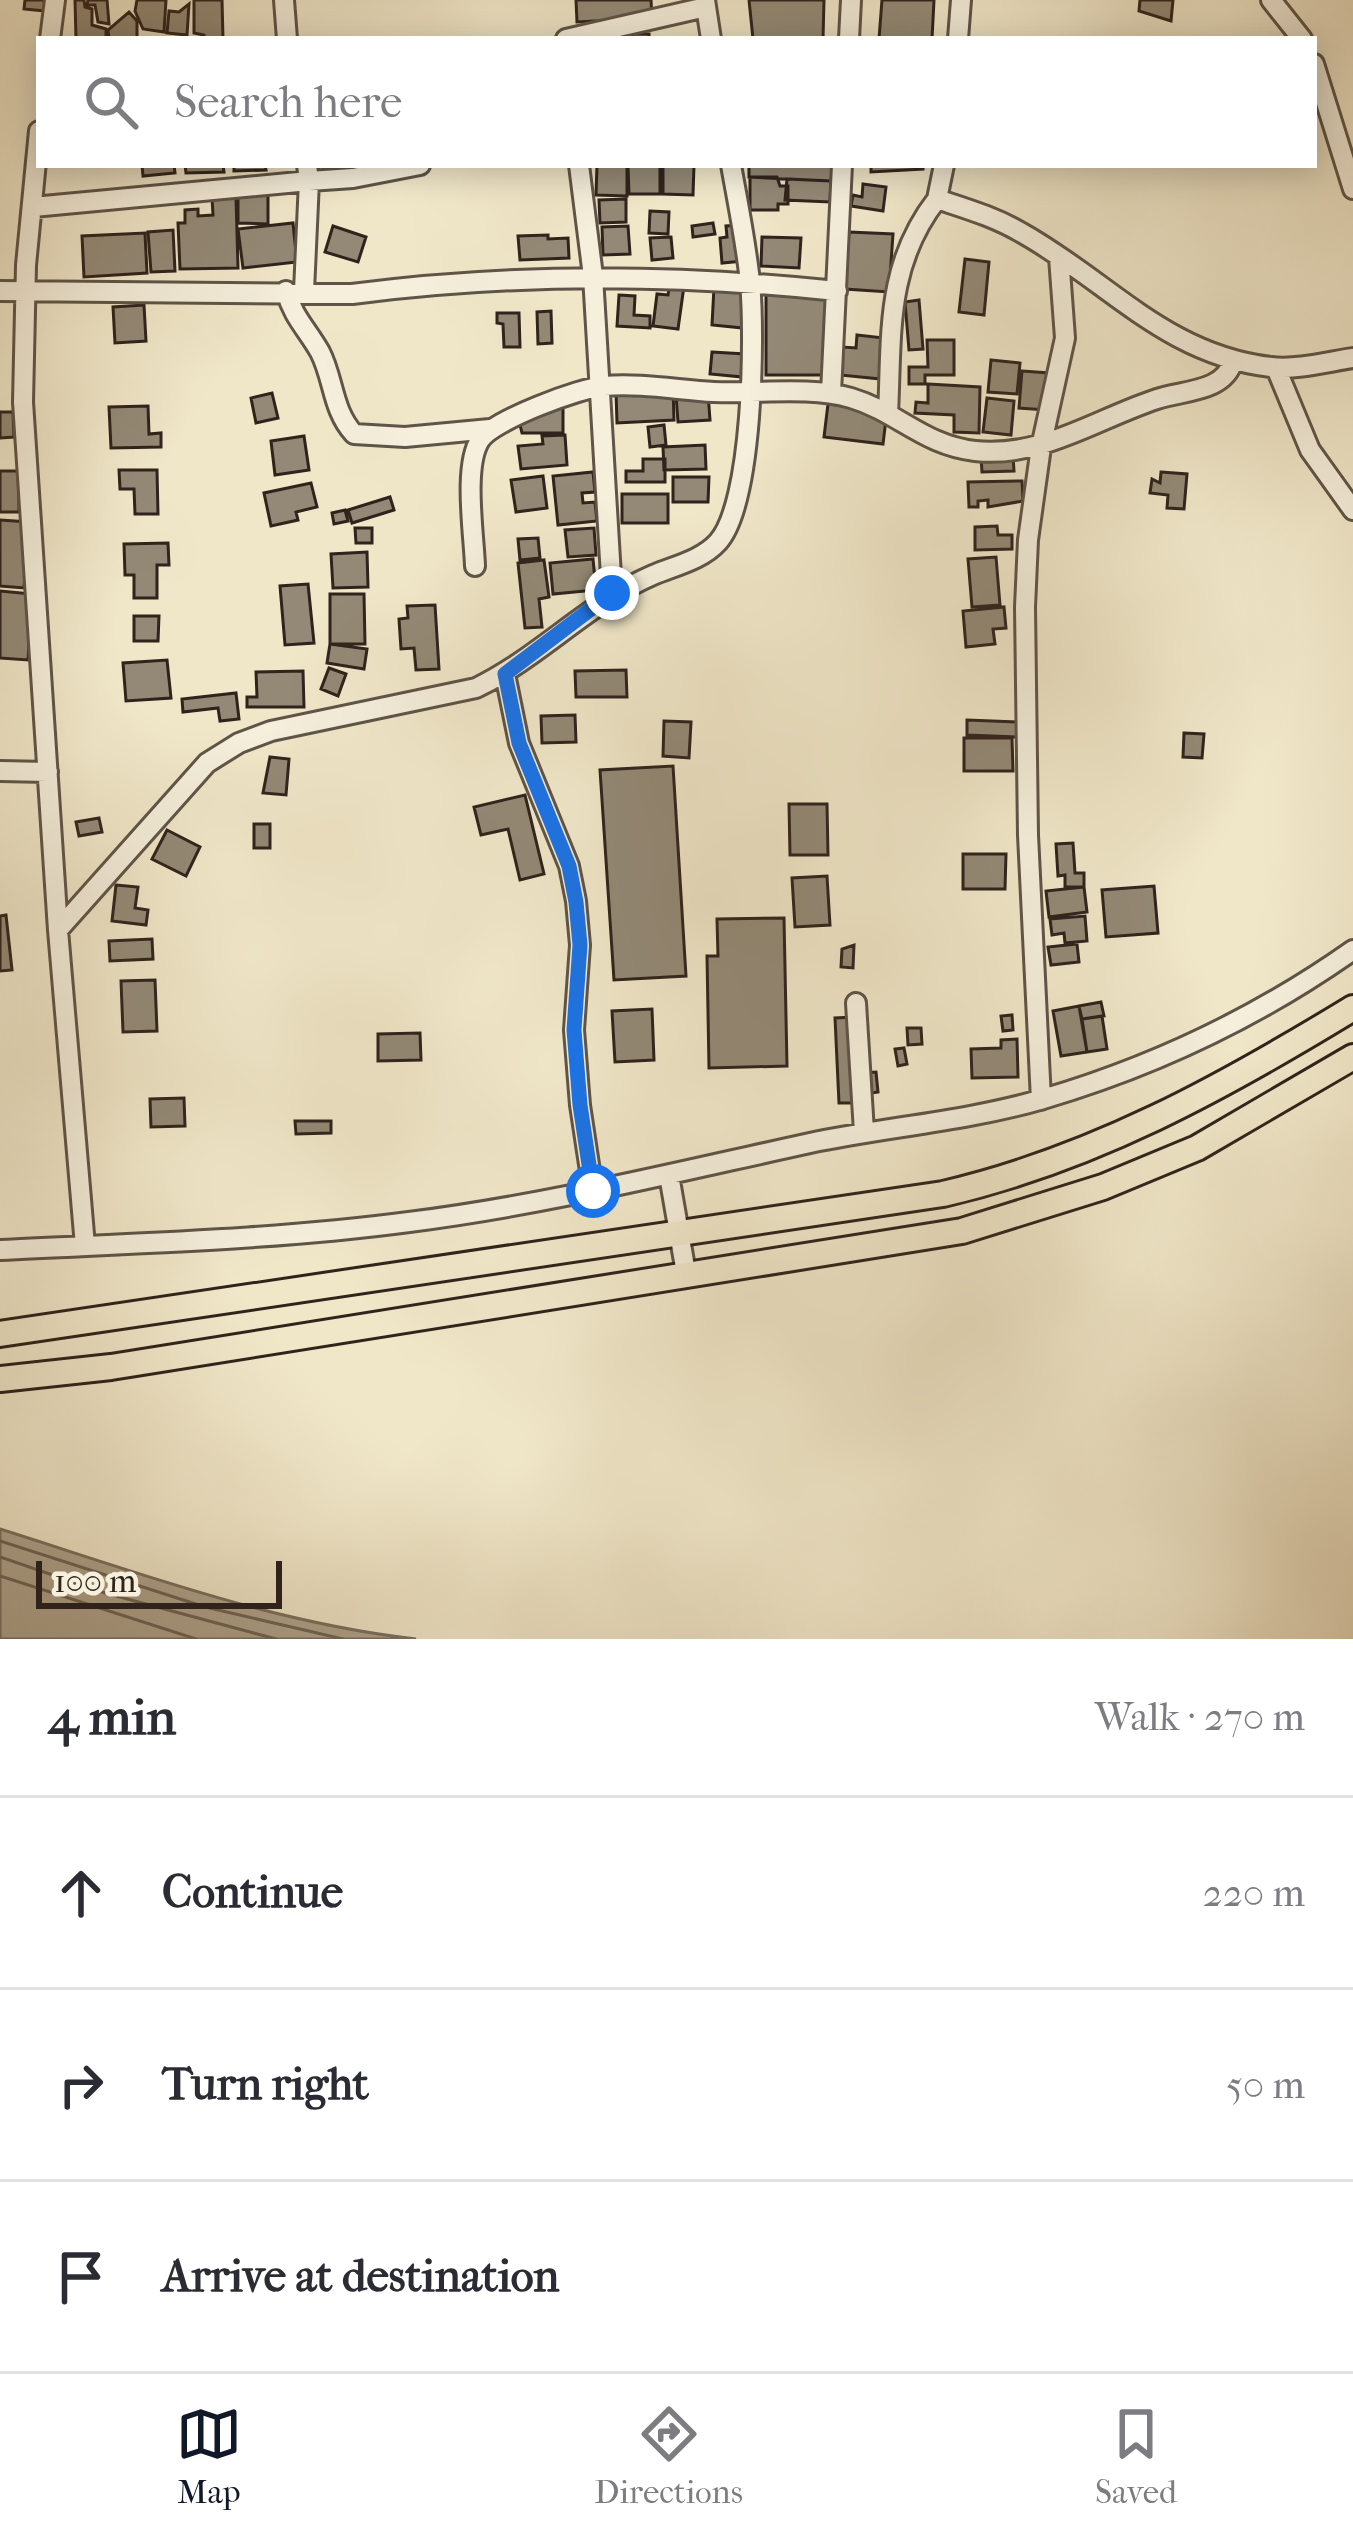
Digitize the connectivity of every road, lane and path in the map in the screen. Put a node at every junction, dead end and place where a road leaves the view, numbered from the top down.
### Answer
1 (55, 0) edge
2 (284, 0) edge
3 (851, 0) edge
4 (961, 0) edge
5 (1270, 0) edge
6 (706, 4) edge
7 (50, 36) edge
8 (287, 36) edge
9 (578, 36) edge
10 (711, 36) edge
11 (849, 36) edge
12 (958, 36) edge
13 (1300, 36) edge
14 (1317, 74) edge
15 (36, 168) edge
16 (406, 168) edge
17 (579, 168) edge
18 (731, 168) edge
19 (842, 168) edge
20 (943, 168) edge
21 (308, 173) edge
22 (1353, 189) edge
23 (937, 199) junction
24 (33, 207) junction
25 (1059, 256) junction
26 (593, 276) junction
27 (750, 284) junction
28 (0, 291) edge
29 (295, 291) junction
30 (837, 291) junction
31 (24, 292) junction
32 (1353, 358) edge
33 (1233, 361) junction
34 (1276, 368) junction
35 (600, 386) junction
36 (749, 393) junction
37 (831, 393) junction
38 (888, 414) junction
39 (490, 429) junction
40 (1041, 447) junction
41 (1353, 510) edge
42 (476, 566) dead end
43 (612, 593) junction
44 (505, 674) junction
45 (0, 771) edge
46 (48, 772) junction
47 (58, 930) junction
48 (1353, 950) edge
49 (856, 1003) dead end
50 (1353, 1008) edge
51 (1353, 1057) edge
52 (1040, 1100) junction
53 (864, 1132) junction
54 (669, 1175) junction
55 (593, 1191) junction
56 (677, 1233) junction
57 (85, 1246) junction
58 (0, 1250) edge
59 (686, 1273) junction
60 (0, 1334) edge
61 (0, 1378) edge

1 - 7 street
2 - 8 street
3 - 11 street
4 - 12 street
5 - 13 street
6 - 9 street
6 - 10 street
14 - 22 street
15 - 24 street
16 - 21 street
17 - 26 street
18 - 27 street
19 - 30 street
20 - 23 street
21 - 24 street
21 - 29 street
23 - 25 street
23 - 38 street
24 - 31 street
25 - 33 street
25 - 40 street
26 - 27 street
26 - 29 street
26 - 35 street
27 - 30 street
27 - 36 street
28 - 31 street
29 - 31 street
29 - 39 street
30 - 37 street
31 - 46 street
32 - 34 street
33 - 34 street
33 - 40 street
34 - 41 street
35 - 36 street
35 - 39 street
35 - 43 street
36 - 37 street
36 - 43 street
37 - 38 street
38 - 40 street
39 - 42 street
40 - 52 street
43 - 44 street
44 - 47 street
44 - 55 street
45 - 46 street
46 - 47 street
47 - 57 street
48 - 52 street
49 - 53 street
50 - 56 main road
51 - 59 main road
52 - 53 street
53 - 54 street
54 - 55 street
54 - 56 street
55 - 57 street
56 - 59 street
56 - 60 main road
57 - 58 street
59 - 61 main road

